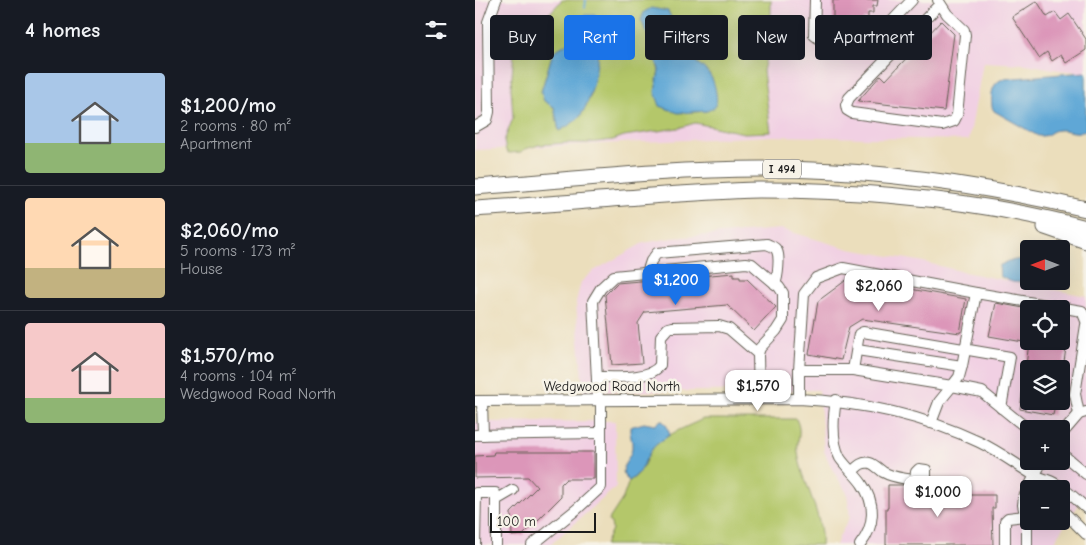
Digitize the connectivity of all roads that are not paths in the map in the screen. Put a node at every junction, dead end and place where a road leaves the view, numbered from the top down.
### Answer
1 (496, 0) edge
2 (815, 0) edge
3 (912, 0) edge
4 (939, 2) edge
5 (475, 128) edge
6 (904, 176) junction
7 (475, 188) edge
8 (1086, 199) edge
9 (994, 209) junction
10 (1086, 209) edge
11 (475, 210) edge
12 (1086, 228) edge
13 (1086, 241) edge
14 (647, 272) junction
15 (775, 284) junction
16 (976, 293) junction
17 (1086, 321) edge
18 (1086, 324) edge
19 (857, 350) junction
20 (966, 350) junction
21 (758, 354) junction
22 (963, 366) junction
23 (799, 370) junction
24 (853, 370) junction
25 (597, 377) junction
26 (952, 386) junction
27 (759, 399) junction
28 (799, 399) junction
29 (599, 400) junction
30 (835, 400) junction
31 (479, 401) edge
32 (1001, 408) junction
33 (1082, 413) edge
34 (931, 423) junction
35 (1020, 423) edge
36 (1070, 426) edge
37 (600, 433) junction
38 (479, 435) edge
39 (1070, 461) edge
40 (1036, 470) edge
41 (852, 472) junction
42 (1086, 474) edge
43 (1034, 475) junction
44 (915, 479) dead end
45 (1032, 480) edge
46 (1037, 480) edge
47 (513, 490) dead end
48 (496, 500) junction
49 (1086, 508) edge
50 (1020, 517) edge
51 (1070, 518) edge
52 (1027, 530) edge
53 (1086, 534) edge
54 (475, 545) edge
55 (496, 545) edge
56 (532, 545) edge
57 (860, 545) edge
58 (1005, 545) edge
59 (1027, 545) edge

1 - 5 street
2 - 3 street
4 - 4 street
6 - 7 highway, I 494
6 - 8 highway
6 - 10 highway, I 494
9 - 11 highway, I 494
9 - 12 highway, I 494
9 - 13 highway
14 - 15 street
14 - 15 street
14 - 25 street
15 - 21 street
16 - 17 street
16 - 20 street
16 - 23 street
18 - 33 street
19 - 20 street
19 - 22 street
19 - 24 street
20 - 22 street
20 - 32 street
21 - 25 street
21 - 27 street
22 - 26 street
23 - 24 street
23 - 28 street
24 - 26 street
25 - 29 street
26 - 32 street
26 - 34 street
27 - 28 street, Wedgwood Road North
27 - 29 street, Wedgwood Road North
28 - 30 street, Wedgwood Road North
29 - 31 street, Wedgwood Road North
29 - 37 street
30 - 34 street, Wedgwood Road North
30 - 41 street
31 - 38 street
32 - 35 street
33 - 36 street
34 - 43 street, Wedgwood Road North
37 - 38 street
37 - 56 street
39 - 42 street
40 - 43 street
41 - 44 street
41 - 57 street
43 - 45 street
43 - 46 street, Wedgwood Road North
43 - 49 street, Wedgwood Road North
47 - 48 street
48 - 54 street
48 - 55 street
50 - 58 street
51 - 53 street
52 - 59 street

